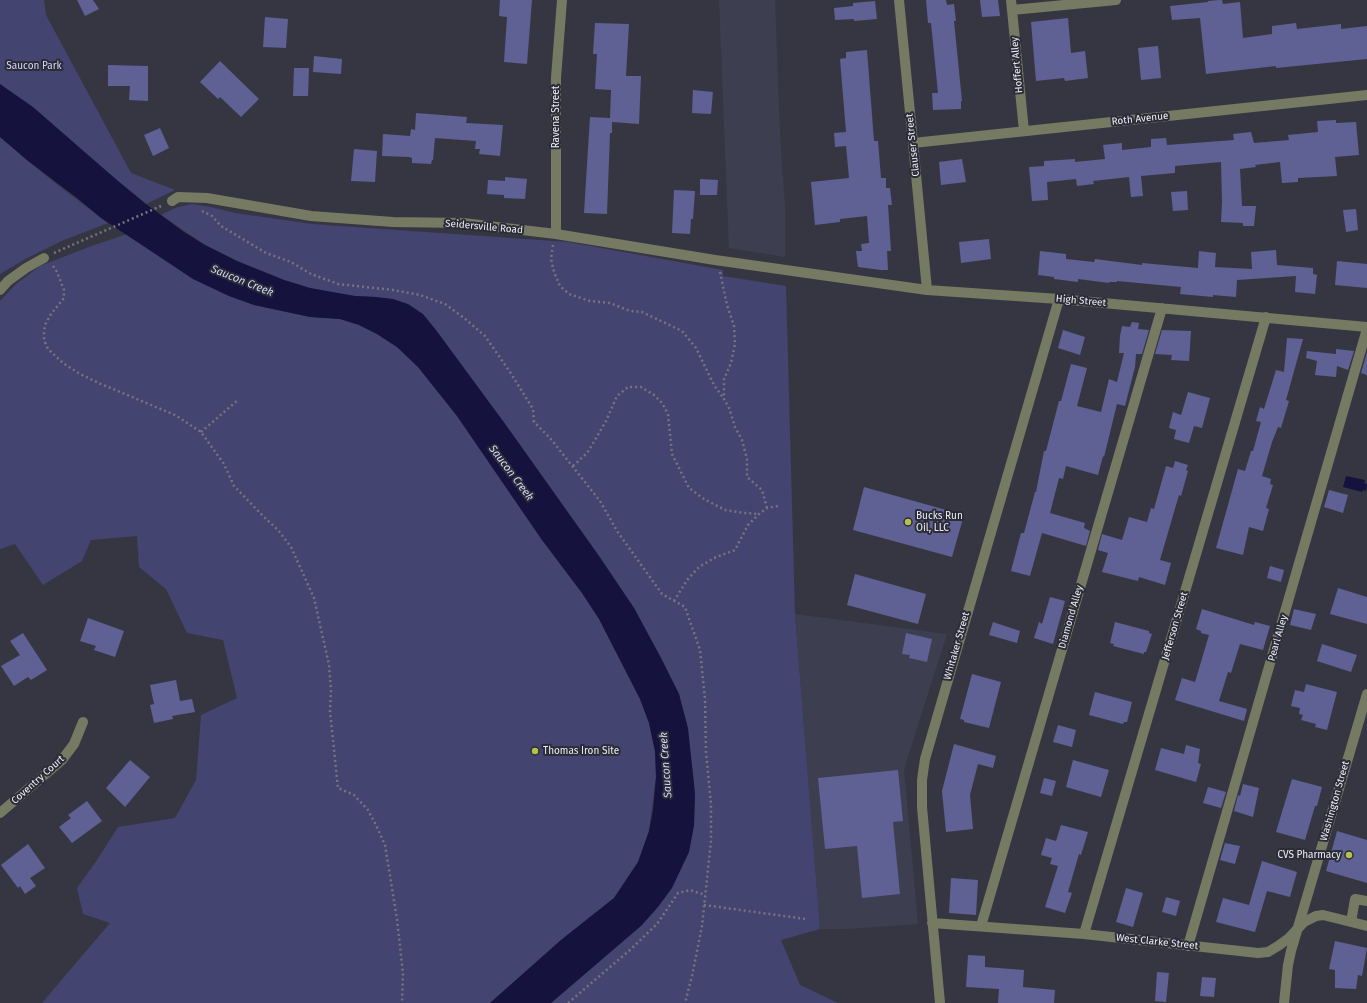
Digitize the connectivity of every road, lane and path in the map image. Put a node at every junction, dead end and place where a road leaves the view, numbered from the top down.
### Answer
1 (562, 0) edge
2 (899, 0) edge
3 (1116, 0) edge
4 (1012, 5) edge
5 (1367, 95) edge
6 (1024, 131) junction
7 (913, 142) junction
8 (172, 201) joint
9 (199, 210) dead end
10 (555, 239) junction
11 (70, 246) dead end
12 (44, 258) joint
13 (796, 271) joint
14 (720, 272) dead end
15 (0, 290) edge
16 (927, 290) junction
17 (1059, 299) junction
18 (1162, 308) junction
19 (1266, 318) junction
20 (1367, 328) edge
21 (724, 399) junction
22 (238, 400) dead end
23 (201, 432) junction
24 (573, 466) junction
25 (778, 506) dead end
26 (768, 508) junction
27 (759, 514) junction
28 (674, 601) junction
29 (1367, 694) edge
30 (84, 722) dead end
31 (0, 813) edge
32 (705, 895) junction
33 (1367, 901) edge
34 (704, 905) junction
35 (806, 919) dead end
36 (1351, 922) junction
37 (932, 923) junction
38 (981, 926) junction
39 (1367, 926) edge
40 (1297, 929) junction
41 (1084, 934) junction
42 (1188, 946) junction
43 (402, 1003) edge
44 (568, 1003) edge
45 (685, 1003) edge
46 (940, 1003) edge
47 (1284, 1003) edge

1 - 10 street, Ravena Street
2 - 7 street, Clauser Street
3 - 4 street
4 - 6 street, Hoffert Alley
5 - 6 street, Roth Avenue
6 - 7 street, Roth Avenue
7 - 16 street, Clauser Street
8 - 10 street, Seidersville Road
8 - 11 path
9 - 24 path
10 - 13 street, Seidersville Road
10 - 21 path
12 - 15 street
12 - 23 path
13 - 16 street, High Street
14 - 21 path
16 - 17 street, High Street
17 - 18 street, High Street
17 - 37 street, Whitaker Street
18 - 19 street, High Street
18 - 38 street, Diamond Alley
19 - 20 street, High Street
19 - 41 street, Jefferson Street
20 - 42 street, Pearl Alley
21 - 26 path
22 - 23 path
23 - 43 path
24 - 27 path
24 - 28 path
25 - 26 path
26 - 27 path
27 - 28 path
28 - 32 path
29 - 40 street, Washington Street
30 - 31 street, Coventry Court
32 - 34 path
32 - 44 path
33 - 36 street
34 - 35 path
34 - 45 path
36 - 39 street, West Clarke Street
36 - 40 street, West Clarke Street
37 - 38 street, West Clarke Street
37 - 46 street, Whitaker Street
38 - 41 street, West Clarke Street
40 - 42 street, West Clarke Street
40 - 47 street, Washington Street
41 - 42 street, West Clarke Street

